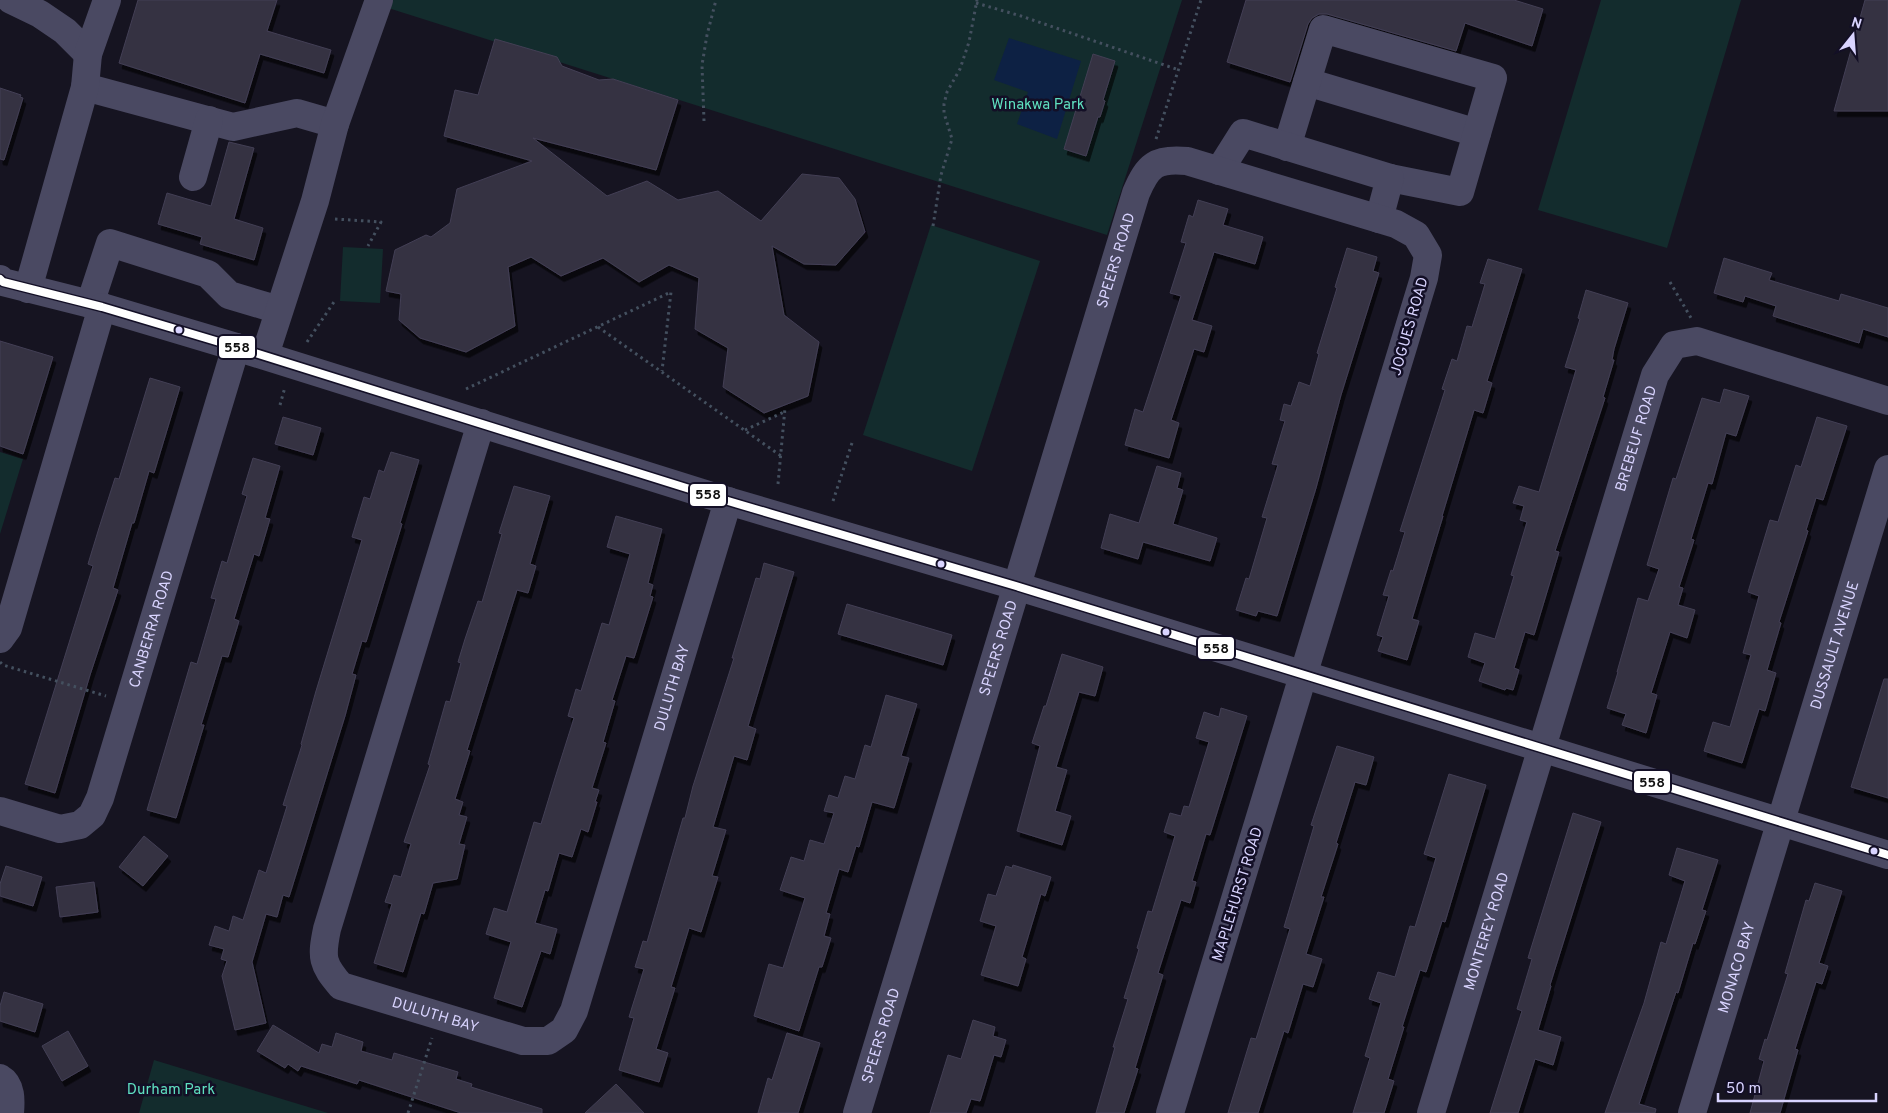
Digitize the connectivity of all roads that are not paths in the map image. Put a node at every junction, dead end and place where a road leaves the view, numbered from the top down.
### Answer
1 (11, 0) edge
2 (107, 0) edge
3 (379, 0) edge
4 (88, 54) junction
5 (1307, 82) junction
6 (85, 87) junction
7 (209, 120) junction
8 (335, 124) junction
9 (1477, 132) junction
10 (1287, 146) junction
11 (1159, 162) joint
12 (1219, 171) junction
13 (193, 177) dead end
14 (1390, 178) junction
15 (1379, 219) junction
16 (1, 281) edge
17 (28, 289) junction
18 (96, 305) junction
19 (279, 310) junction
20 (236, 347) junction
21 (265, 356) junction
22 (1888, 401) edge
23 (481, 423) junction
24 (1888, 469) edge
25 (728, 501) junction
26 (1016, 586) junction
27 (0, 639) edge
28 (1303, 676) junction
29 (1541, 748) junction
30 (0, 811) edge
31 (1780, 822) junction
32 (1888, 855) edge
33 (0, 1078) edge
34 (10, 1113) edge
35 (857, 1113) edge
36 (1170, 1113) edge
37 (1431, 1113) edge
38 (1692, 1113) edge

1 - 4 street
2 - 4 street
3 - 8 street
4 - 6 street
5 - 9 street
5 - 9 street
5 - 10 street
6 - 7 street
6 - 17 street
7 - 8 street
7 - 13 street
8 - 19 street
9 - 14 street
10 - 12 street
10 - 14 street
11 - 12 street, JOGUES ROAD
11 - 26 street, SPEERS ROAD
12 - 15 street, JOGUES ROAD
14 - 15 street
15 - 28 street, JOGUES ROAD
16 - 17 street
17 - 18 street
18 - 19 street
18 - 20 street
18 - 27 street
19 - 21 street
20 - 21 street
20 - 30 street, CANBERRA ROAD
21 - 23 street
22 - 29 street, BREBEUF ROAD
23 - 25 street
23 - 25 street, DULUTH BAY
24 - 31 street, DUSSAULT AVENUE
25 - 26 street
26 - 28 street
26 - 35 street, SPEERS ROAD
28 - 29 street
28 - 36 street, MAPLEHURST ROAD
29 - 31 street
29 - 37 street, MONTEREY ROAD
31 - 32 street
31 - 38 street, MONACO BAY
33 - 34 street

